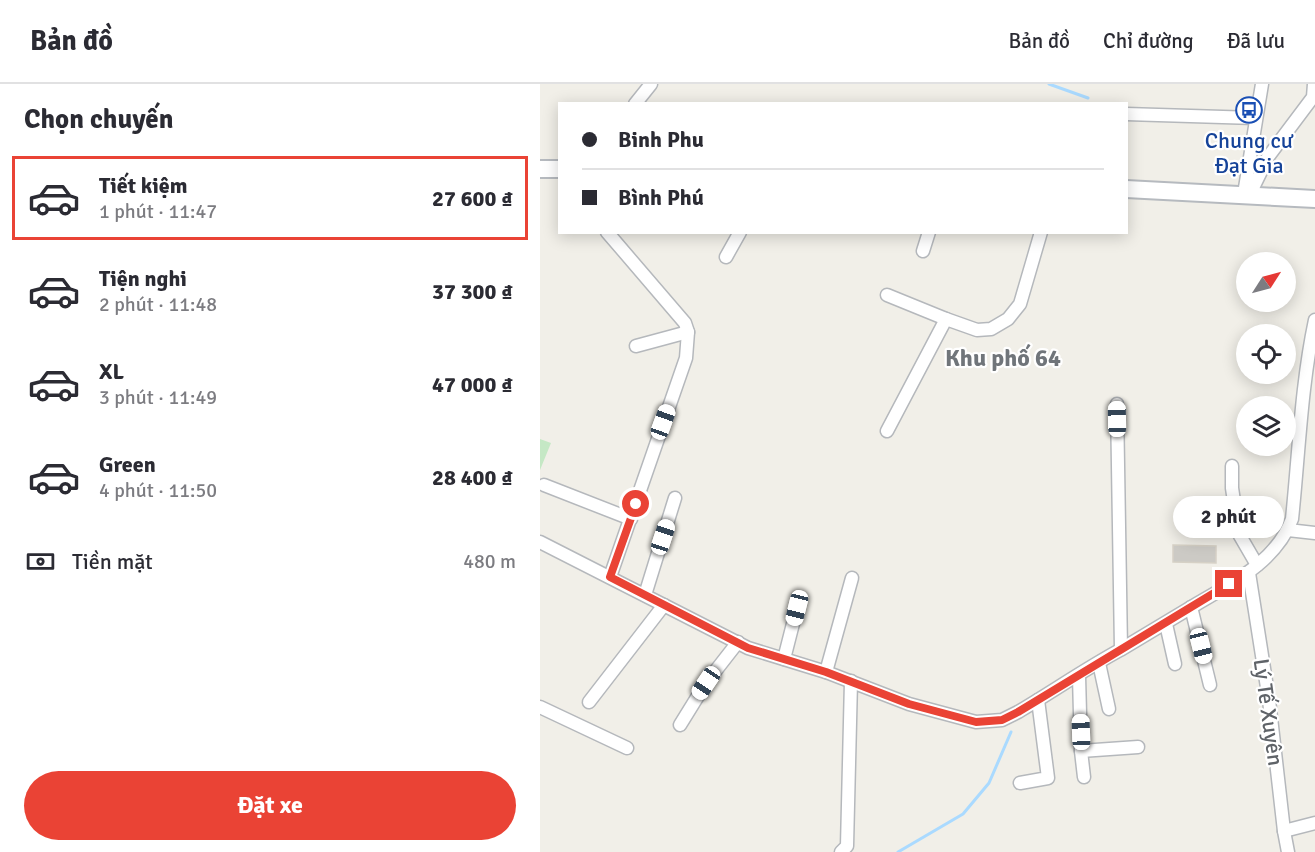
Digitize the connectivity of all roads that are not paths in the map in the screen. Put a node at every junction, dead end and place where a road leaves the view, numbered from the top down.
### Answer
1 (651, 84) edge
2 (1262, 84) edge
3 (1314, 92) edge
4 (637, 102) edge
5 (1128, 114) edge
6 (1255, 118) junction
7 (1128, 189) edge
8 (1247, 194) junction
9 (1315, 199) edge
10 (609, 234) edge
11 (739, 234) edge
12 (928, 234) edge
13 (1040, 234) edge
14 (922, 251) dead end
15 (726, 257) dead end
16 (887, 295) dead end
17 (946, 319) junction
18 (1315, 320) edge
19 (688, 332) junction
20 (636, 346) dead end
21 (1117, 404) dead end
22 (887, 431) dead end
23 (1232, 466) dead end
24 (544, 484) dead end
25 (675, 498) dead end
26 (631, 519) junction
27 (1288, 530) junction
28 (1315, 533) edge
29 (540, 542) edge
30 (1253, 569) junction
31 (610, 577) junction
32 (852, 578) dead end
33 (645, 595) junction
34 (664, 605) junction
35 (1191, 607) junction
36 (797, 608) dead end
37 (1166, 624) junction
38 (738, 642) junction
39 (1121, 649) junction
40 (784, 659) junction
41 (1099, 663) junction
42 (1175, 664) dead end
43 (826, 672) junction
44 (1079, 676) junction
45 (851, 681) junction
46 (1210, 685) dead end
47 (1038, 700) junction
48 (589, 702) dead end
49 (540, 707) edge
50 (1109, 709) dead end
51 (680, 725) dead end
52 (1138, 747) dead end
53 (627, 748) dead end
54 (1081, 751) junction
55 (1084, 777) dead end
56 (1020, 783) dead end
57 (1315, 823) edge
58 (1284, 831) junction
59 (841, 852) edge
60 (1288, 852) edge

1 - 4 street
2 - 6 street
3 - 8 street
5 - 6 street
6 - 8 street
7 - 8 main road
8 - 9 main road
10 - 19 street
11 - 15 street
12 - 14 street
13 - 17 street
16 - 17 street
17 - 22 street
18 - 27 street
19 - 20 street
19 - 26 street
21 - 39 street
23 - 30 street
24 - 26 street
25 - 33 street
26 - 31 street
27 - 28 street
27 - 30 street
29 - 31 street
30 - 35 street
30 - 58 street, Lý Tế Xuyên
31 - 33 street
32 - 43 street
33 - 34 street
34 - 38 street
34 - 48 street
35 - 37 street
35 - 46 street
36 - 40 street
37 - 39 street
37 - 42 street
38 - 40 street
38 - 51 street
39 - 41 street
40 - 43 street
41 - 44 street
41 - 50 street
43 - 45 street
44 - 47 street
44 - 54 street
45 - 47 street
45 - 59 street
47 - 56 street
49 - 53 street
52 - 54 street
54 - 55 street
57 - 58 street
58 - 60 street, Lý Tế Xuyên

